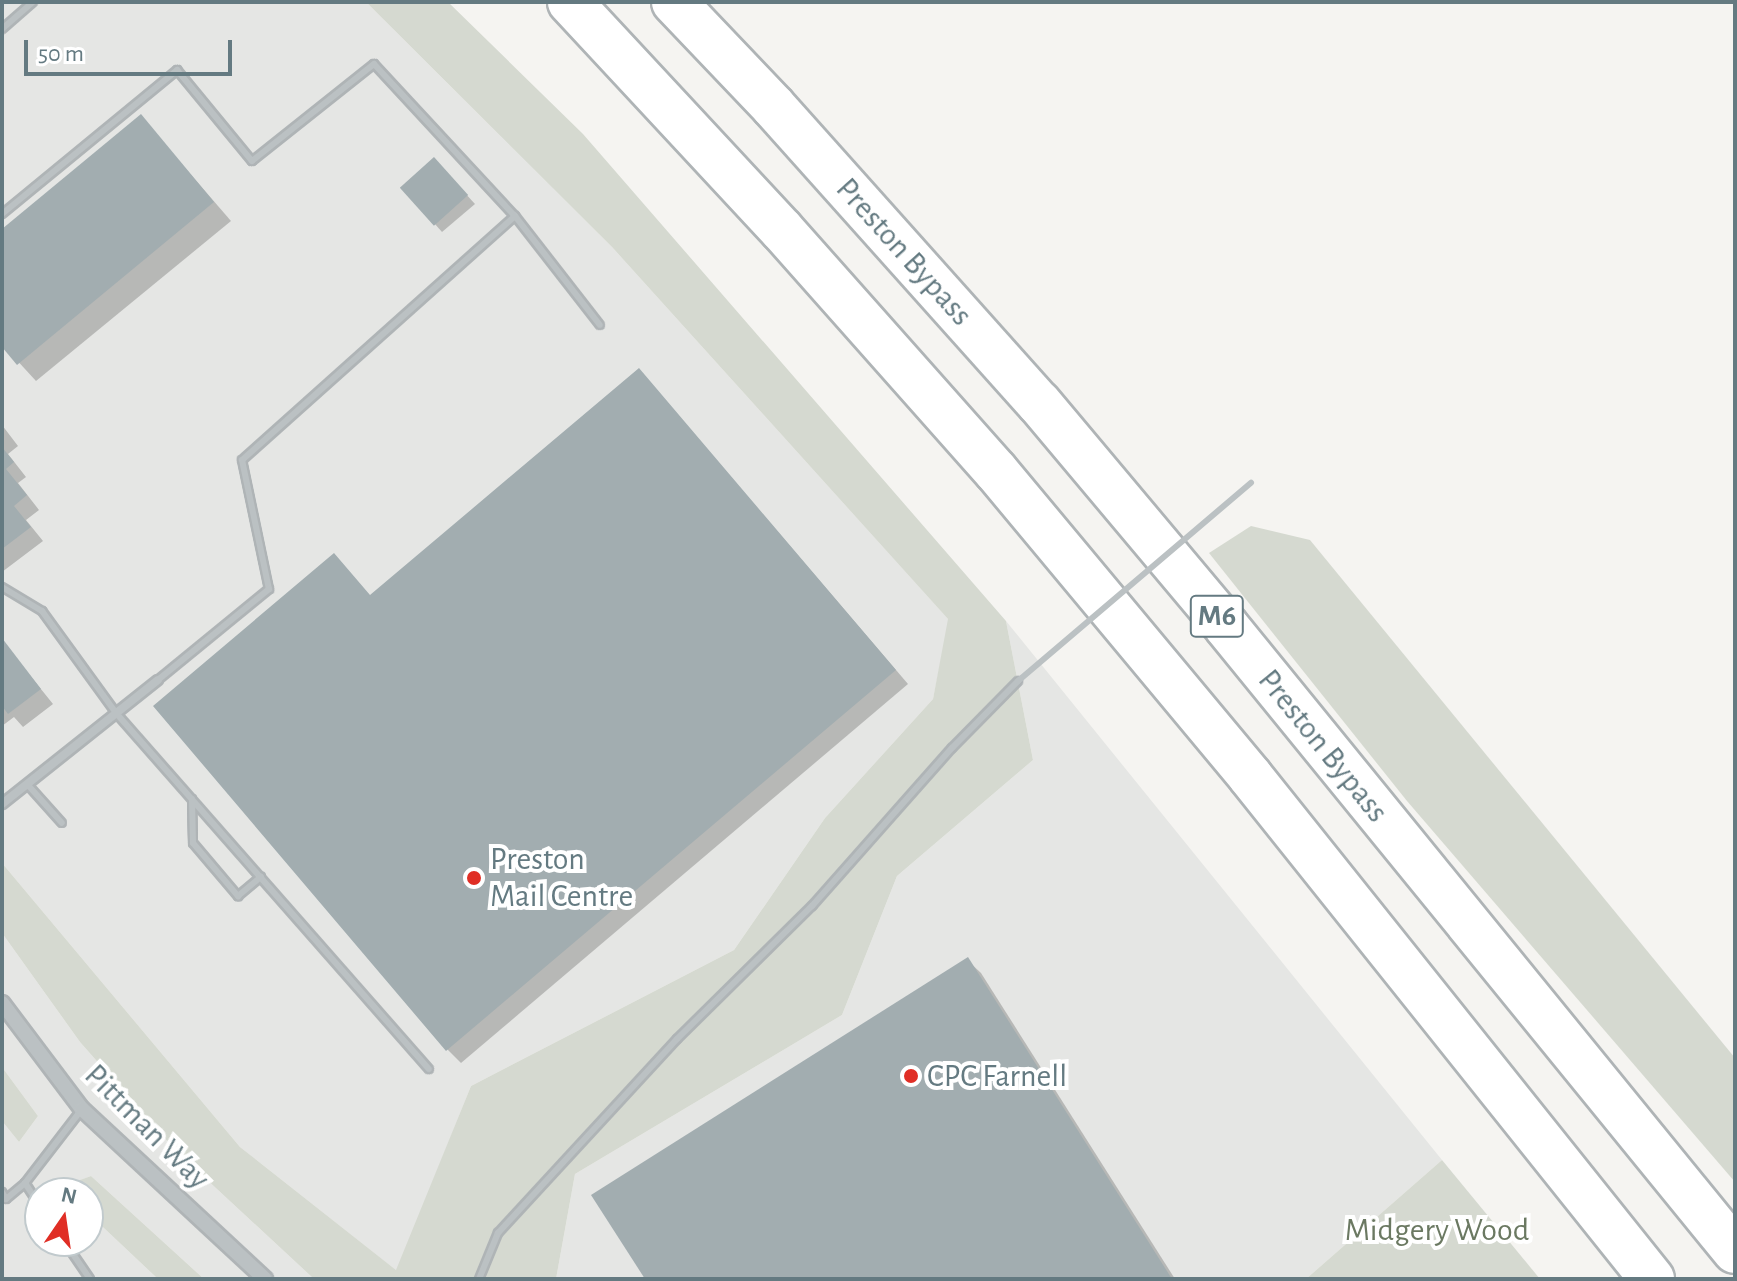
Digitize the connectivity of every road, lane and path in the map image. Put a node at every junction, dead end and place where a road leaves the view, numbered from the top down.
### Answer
1 (33, 2) edge
2 (560, 2) edge
3 (570, 2) edge
4 (674, 2) edge
5 (2, 29) edge
6 (603, 38) junction
7 (2, 214) edge
8 (515, 216) junction
9 (600, 325) dead end
10 (1251, 483) dead end
11 (2, 587) edge
12 (158, 680) joint
13 (116, 713) junction
14 (27, 784) junction
15 (192, 799) junction
16 (2, 804) edge
17 (62, 823) dead end
18 (261, 877) junction
19 (2, 1003) edge
20 (429, 1069) dead end
21 (82, 1109) junction
22 (30, 1177) edge
23 (24, 1184) edge
24 (2, 1192) edge
25 (1735, 1251) edge
26 (75, 1257) edge
27 (90, 1279) edge
28 (265, 1279) edge
29 (479, 1279) edge
30 (1652, 1279) edge

1 - 5 lane
2 - 6 highway
3 - 6 highway, M6
4 - 25 highway, Preston Bypass / M6
6 - 30 highway, M6
7 - 8 lane
8 - 9 lane
8 - 12 lane
10 - 29 lane, bridge
11 - 13 lane
12 - 13 street
13 - 14 street
13 - 15 lane
14 - 16 street
14 - 17 lane
15 - 18 lane
15 - 18 lane
18 - 20 lane
19 - 21 street, Pittman Way
21 - 22 lane
21 - 28 street, Pittman Way
23 - 24 lane
26 - 27 lane

